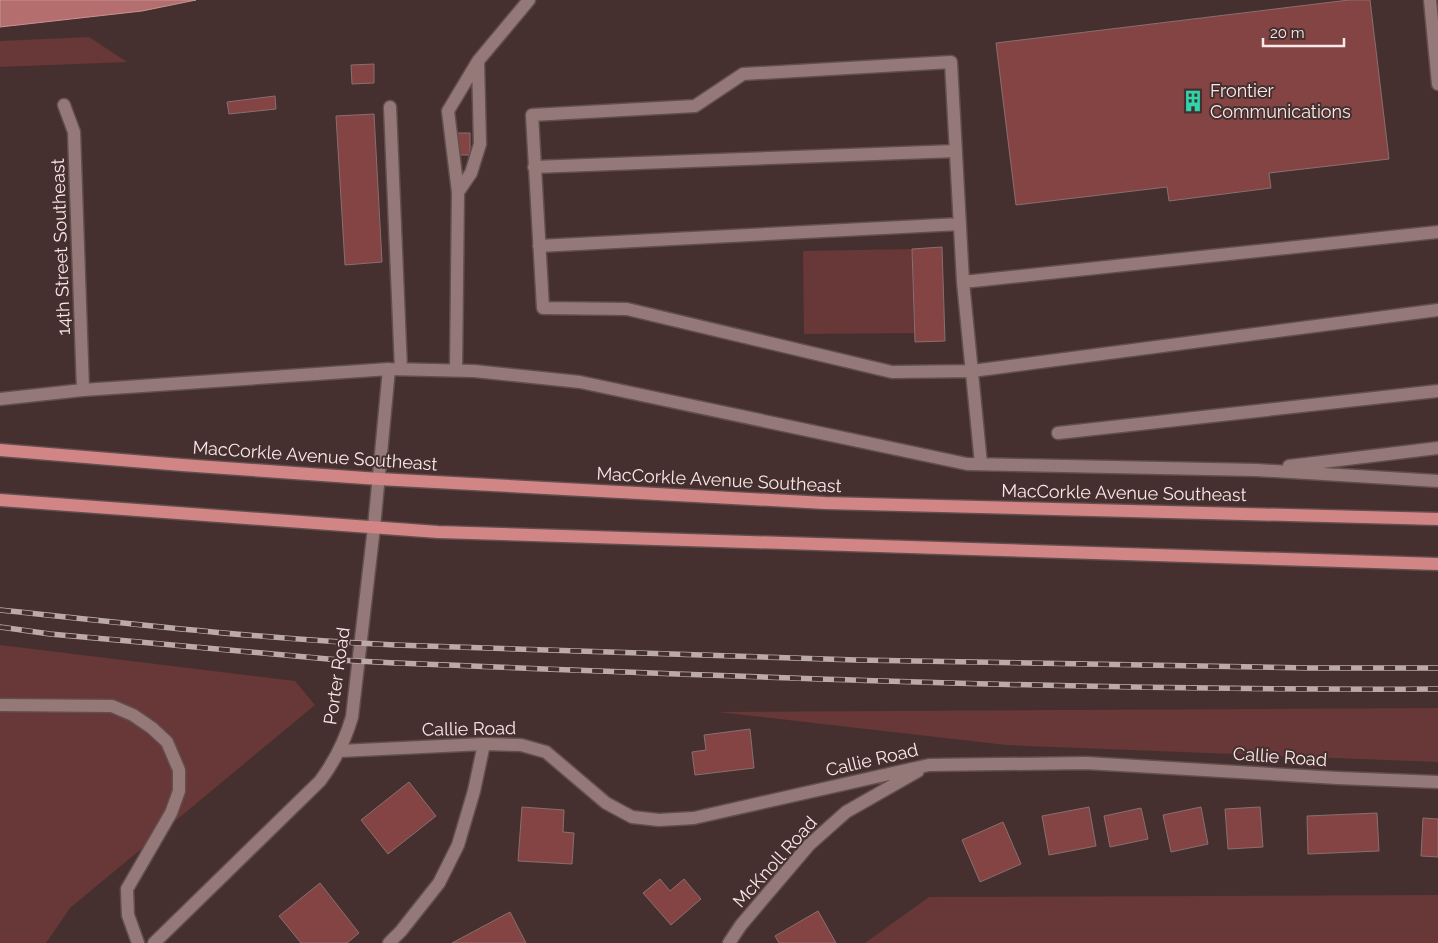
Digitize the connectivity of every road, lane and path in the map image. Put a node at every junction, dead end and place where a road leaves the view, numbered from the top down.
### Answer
1 (529, 0) edge
2 (1430, 0) edge
3 (478, 61) junction
4 (1438, 84) edge
5 (64, 104) dead end
6 (390, 107) dead end
7 (956, 151) junction
8 (534, 166) junction
9 (458, 192) junction
10 (960, 224) junction
11 (1438, 232) edge
12 (539, 246) junction
13 (963, 282) junction
14 (1438, 310) edge
15 (395, 369) junction
16 (456, 370) junction
17 (972, 371) junction
18 (83, 390) junction
19 (1438, 391) edge
20 (0, 398) edge
21 (1058, 433) dead end
22 (1438, 448) edge
23 (0, 450) edge
24 (981, 464) junction
25 (1256, 470) junction
26 (379, 479) junction
27 (1438, 481) edge
28 (0, 500) edge
29 (1438, 519) edge
30 (374, 528) junction
31 (1438, 564) edge
32 (0, 704) edge
33 (484, 744) junction
34 (340, 751) junction
35 (929, 765) junction
36 (1438, 782) edge
37 (138, 943) edge
38 (154, 943) edge
39 (389, 943) edge
40 (729, 943) edge

1 - 3 street
2 - 4 street
3 - 9 street
3 - 9 street
5 - 18 street, 14th Street Southeast
6 - 15 street, Porter Road
7 - 8 street
7 - 8 street
7 - 10 street
8 - 12 street
9 - 16 street
10 - 12 street
10 - 13 street
11 - 13 street
12 - 17 street
13 - 17 street
14 - 17 street
15 - 16 street
15 - 18 street
15 - 26 street, Porter Road
16 - 24 street
17 - 24 street
18 - 20 street
19 - 21 street
22 - 25 street
23 - 26 main road, MacCorkle Avenue Southeast
24 - 25 street
25 - 27 street
26 - 29 main road, MacCorkle Avenue Southeast
26 - 30 street, Porter Road
28 - 30 main road
30 - 31 main road
30 - 34 street, Porter Road
32 - 37 street
33 - 34 street, Callie Road
33 - 35 street, Callie Road
33 - 39 street
34 - 38 street, Porter Road
35 - 36 street, Callie Road
35 - 40 street, McKnoll Road

